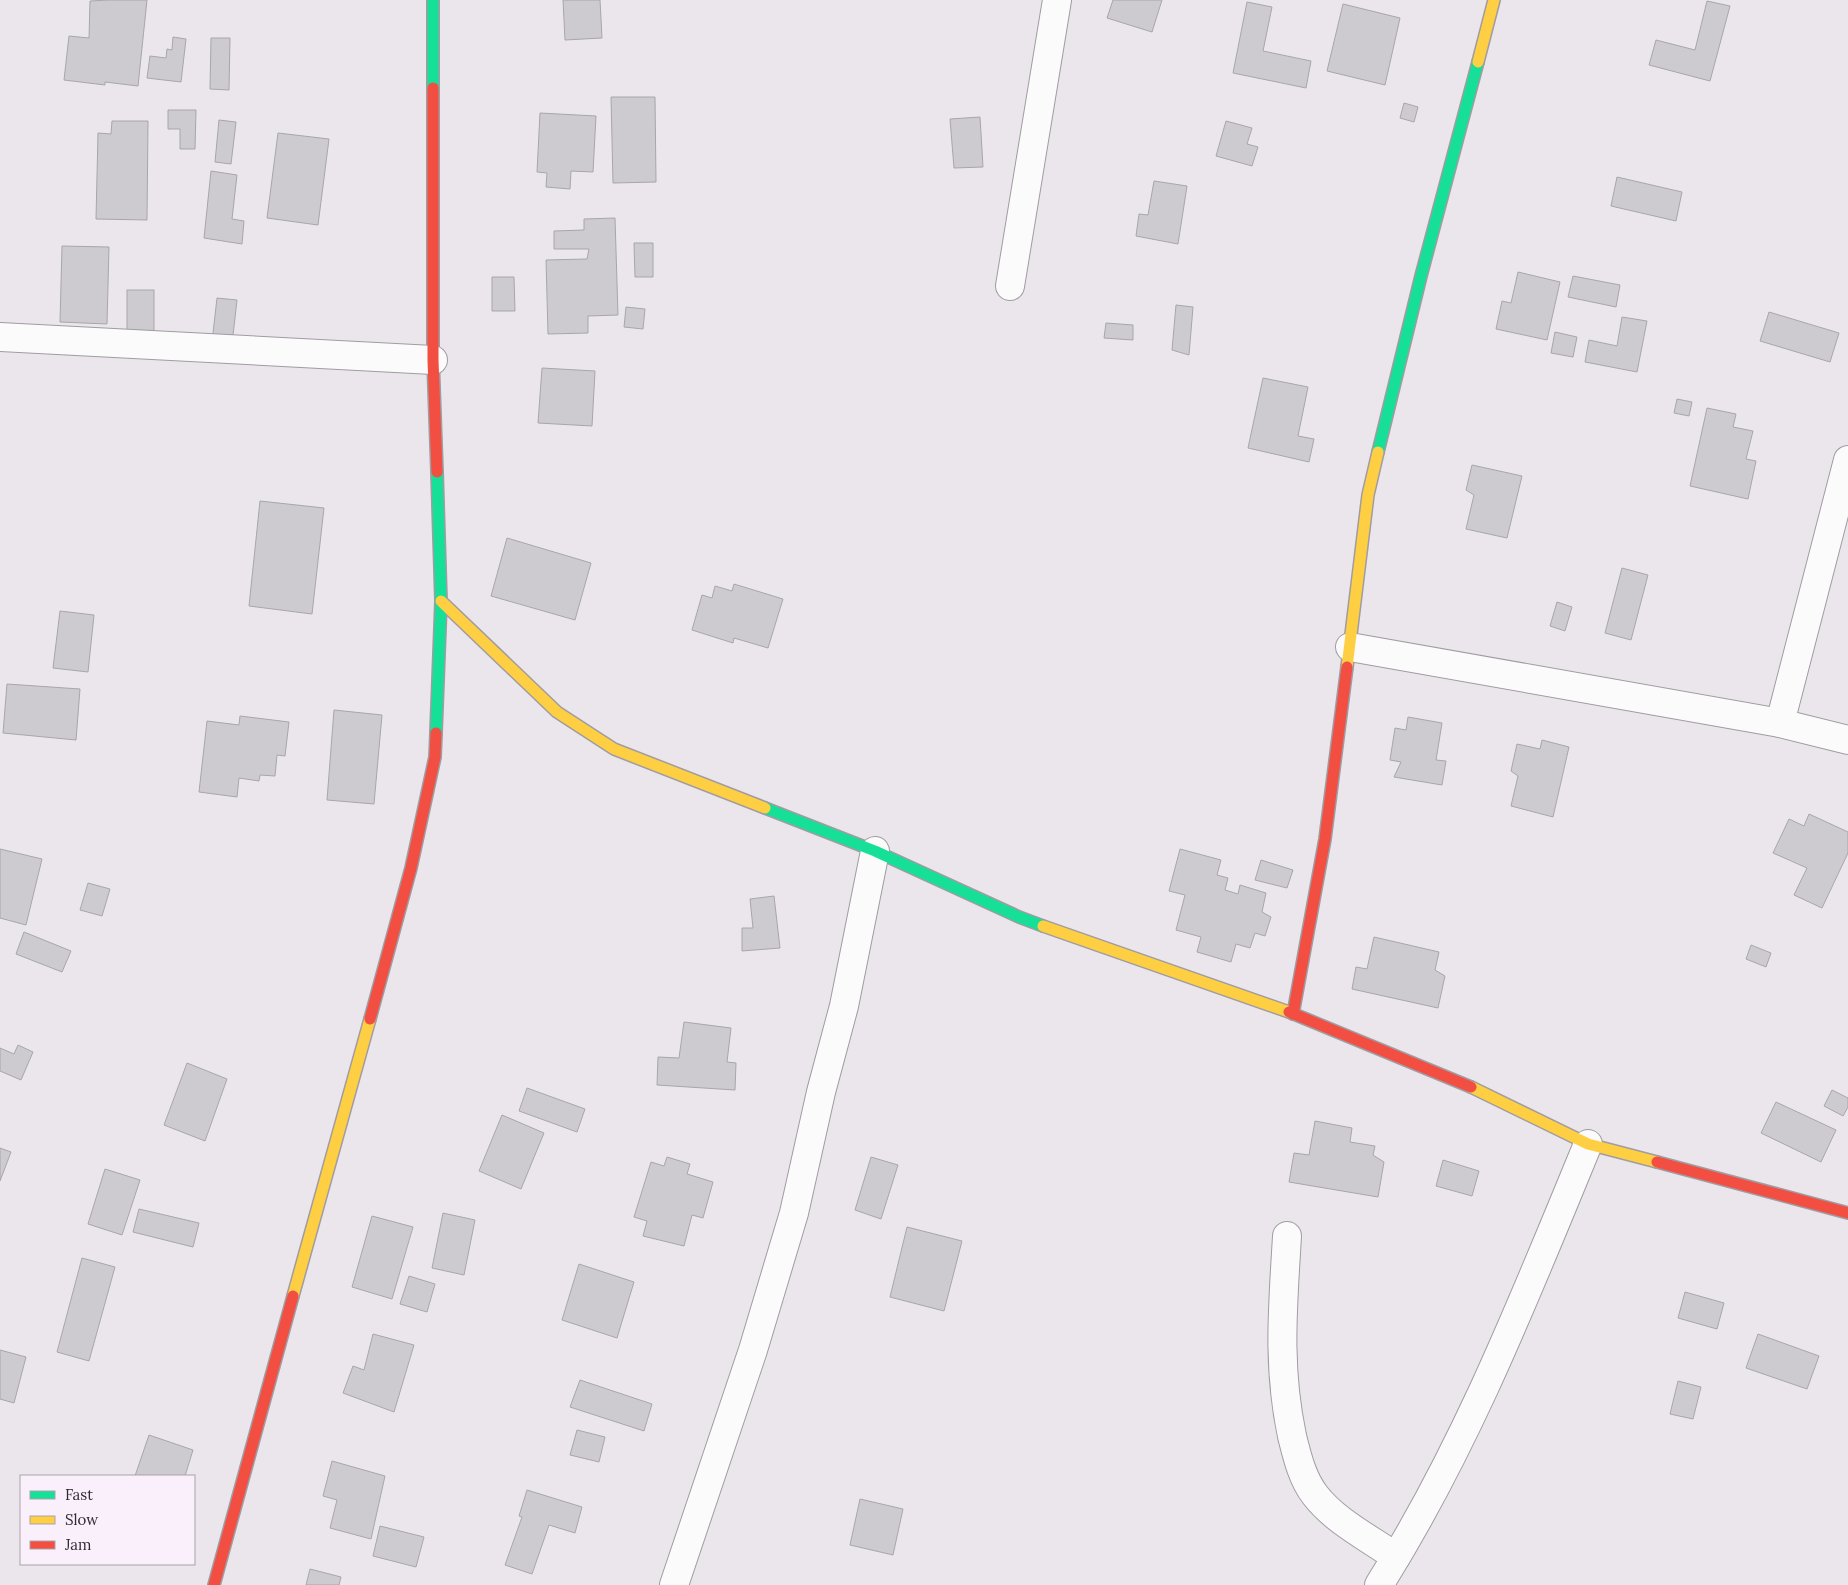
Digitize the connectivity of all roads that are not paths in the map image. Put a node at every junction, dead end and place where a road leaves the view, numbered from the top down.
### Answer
1 (433, 0) edge
2 (1057, 0) edge
3 (1494, 0) edge
4 (1010, 286) dead end
5 (0, 337) edge
6 (433, 360) junction
7 (1848, 460) edge
8 (441, 601) junction
9 (1350, 646) junction
10 (1780, 723) junction
11 (1848, 740) edge
12 (875, 851) junction
13 (1293, 1014) junction
14 (1588, 1144) junction
15 (1848, 1212) edge
16 (1287, 1236) dead end
17 (1396, 1556) junction
18 (214, 1585) edge
19 (674, 1585) edge
20 (1379, 1585) edge

1 - 6 street
2 - 4 street
3 - 9 street
5 - 6 street
6 - 8 street
7 - 10 street
8 - 12 street
8 - 18 street
9 - 10 street
9 - 13 street
10 - 11 street
12 - 13 street
12 - 19 street
13 - 14 street
14 - 15 street
14 - 17 street
16 - 17 street
17 - 20 street

